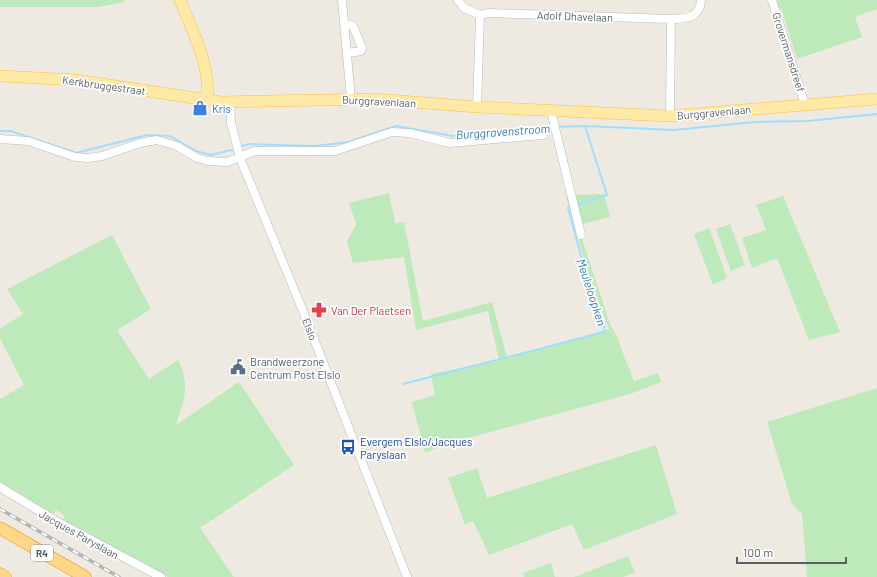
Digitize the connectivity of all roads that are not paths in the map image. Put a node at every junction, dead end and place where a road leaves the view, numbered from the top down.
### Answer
1 (180, 0) edge
2 (342, 0) edge
3 (458, 0) edge
4 (701, 0) edge
5 (772, 0) edge
6 (480, 15) junction
7 (671, 20) junction
8 (345, 24) junction
9 (348, 53) junction
10 (0, 76) edge
11 (877, 98) edge
12 (351, 99) junction
13 (207, 100) junction
14 (230, 102) junction
15 (805, 105) junction
16 (477, 107) junction
17 (551, 111) junction
18 (670, 116) junction
19 (543, 134) dead end
20 (0, 139) edge
21 (239, 156) junction
22 (581, 235) dead end
23 (0, 487) edge
24 (0, 528) edge
25 (0, 574) edge
26 (5, 577) edge
27 (85, 577) edge
28 (161, 577) edge
29 (407, 577) edge

1 - 13 main road
2 - 8 street
3 - 6 street
4 - 7 street, Adolf Dhavelaan
5 - 15 street, Grovermansdreef
6 - 7 street, Adolf Dhavelaan
6 - 16 street
7 - 18 street
8 - 9 street
8 - 9 street
9 - 12 street
10 - 13 main road, Kerkbruggestraat
11 - 15 main road, Burggravenlaan
12 - 14 main road, Burggravenlaan
12 - 16 main road, Burggravenlaan
13 - 14 main road, Burggravenlaan
14 - 21 street, Elslo
15 - 18 main road, Burggravenlaan
16 - 17 main road, Burggravenlaan
17 - 18 main road, Burggravenlaan
17 - 22 street
19 - 21 street
20 - 21 street
21 - 29 street, Elslo
23 - 28 street, Jacques Paryslaan
24 - 27 highway, R4
25 - 26 highway

